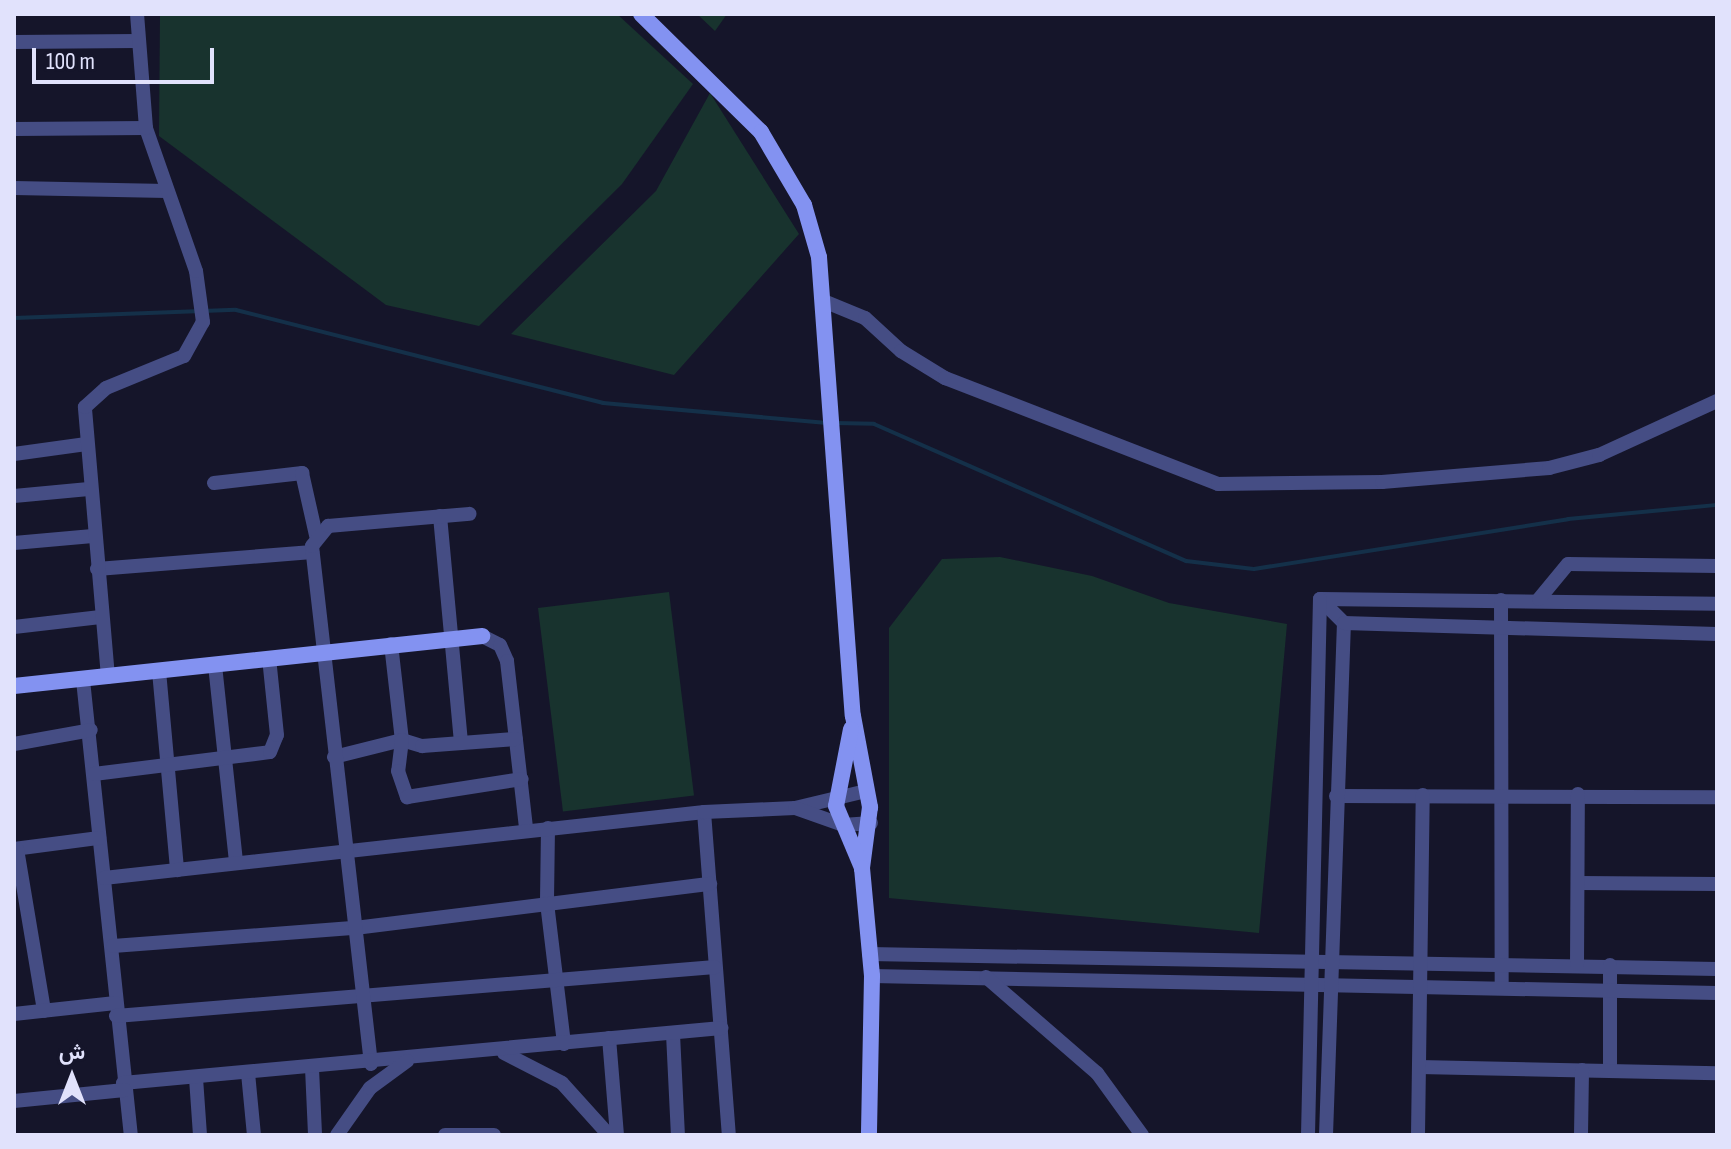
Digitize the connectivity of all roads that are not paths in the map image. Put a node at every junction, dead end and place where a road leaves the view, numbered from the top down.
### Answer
1 (137, 14) edge
2 (641, 14) edge
3 (137, 41) junction
4 (14, 42) edge
5 (146, 128) junction
6 (14, 129) edge
7 (14, 188) edge
8 (167, 191) junction
9 (826, 302) junction
10 (1717, 401) edge
11 (86, 444) junction
12 (14, 454) edge
13 (214, 483) dead end
14 (89, 489) junction
15 (14, 496) edge
16 (469, 514) dead end
17 (440, 516) junction
18 (316, 535) junction
19 (93, 536) junction
20 (14, 543) edge
21 (312, 552) junction
22 (1717, 566) edge
23 (97, 569) junction
24 (1320, 599) junction
25 (1539, 599) junction
26 (1501, 600) junction
27 (1717, 604) edge
28 (100, 617) junction
29 (1344, 623) junction
30 (14, 627) edge
31 (1501, 628) junction
32 (1717, 634) edge
33 (482, 636) joint
34 (448, 638) junction
35 (391, 644) junction
36 (321, 652) junction
37 (269, 658) junction
38 (215, 665) junction
39 (159, 671) junction
40 (108, 677) junction
41 (83, 680) junction
42 (14, 686) edge
43 (853, 716) junction
44 (91, 730) junction
45 (516, 739) junction
46 (402, 740) junction
47 (461, 742) junction
48 (14, 744) edge
49 (334, 757) junction
50 (224, 758) junction
51 (167, 765) junction
52 (94, 774) junction
53 (522, 779) junction
54 (866, 791) junction
55 (1503, 793) junction
56 (836, 794) junction
57 (1578, 794) junction
58 (1423, 795) junction
59 (1336, 796) junction
60 (1717, 797) edge
61 (795, 808) junction
62 (704, 812) junction
63 (871, 823) junction
64 (843, 825) junction
65 (548, 828) junction
66 (526, 829) junction
67 (99, 838) junction
68 (16, 849) edge
69 (347, 850) junction
70 (236, 861) junction
71 (862, 868) junction
72 (177, 870) junction
73 (104, 878) junction
74 (1579, 883) junction
75 (710, 884) junction
76 (1717, 884) edge
77 (547, 903) junction
78 (355, 928) junction
79 (113, 946) junction
80 (869, 954) junction
81 (953, 957) junction
82 (1167, 958) junction
83 (1332, 958) junction
84 (1310, 959) junction
85 (1420, 962) junction
86 (1500, 962) junction
87 (1577, 964) junction
88 (1610, 965) junction
89 (715, 967) junction
90 (1717, 969) edge
91 (872, 976) junction
92 (556, 979) junction
93 (988, 979) junction
94 (1332, 983) junction
95 (1309, 984) junction
96 (1420, 984) junction
97 (1168, 985) junction
98 (1502, 986) junction
99 (1609, 990) junction
100 (1717, 993) edge
101 (363, 995) junction
102 (116, 1010) junction
103 (44, 1011) junction
104 (14, 1014) edge
105 (721, 1028) junction
106 (673, 1034) junction
107 (609, 1038) junction
108 (564, 1044) junction
109 (504, 1053) junction
110 (410, 1059) junction
111 (371, 1064) junction
112 (1419, 1067) junction
113 (312, 1068) junction
114 (1582, 1070) junction
115 (1610, 1070) junction
116 (248, 1073) junction
117 (1717, 1073) edge
118 (196, 1078) junction
119 (124, 1086) junction
120 (14, 1101) edge
121 (131, 1135) edge
122 (200, 1135) edge
123 (254, 1135) edge
124 (315, 1135) edge
125 (337, 1135) edge
126 (445, 1135) edge
127 (494, 1135) edge
128 (609, 1135) edge
129 (617, 1135) edge
130 (678, 1135) edge
131 (729, 1135) edge
132 (869, 1135) edge
133 (1142, 1135) edge
134 (1308, 1135) edge
135 (1326, 1135) edge
136 (1418, 1135) edge
137 (1581, 1135) edge

1 - 3 street
2 - 9 main road
3 - 4 street
3 - 5 street
5 - 6 street
5 - 8 street
7 - 8 street
8 - 11 street
9 - 10 street
9 - 43 main road
11 - 12 street
11 - 14 street
13 - 18 street
14 - 15 street
14 - 19 street
16 - 17 street
17 - 18 street
17 - 34 street
18 - 21 street
19 - 20 street
19 - 23 street
21 - 23 street
21 - 36 street
22 - 25 street
23 - 28 street
24 - 26 street
24 - 29 street
24 - 84 street
25 - 26 street
25 - 27 street
26 - 31 street
28 - 30 street
28 - 40 street
29 - 31 street
29 - 59 street
31 - 32 street
31 - 55 street
33 - 34 main road
33 - 45 street
34 - 35 main road
34 - 47 street
35 - 36 main road
35 - 46 street
36 - 37 main road
36 - 49 street
37 - 38 main road
37 - 50 street
38 - 39 main road
38 - 50 street
39 - 40 main road
39 - 51 street
40 - 41 main road
41 - 42 main road
41 - 44 street
43 - 54 main road
43 - 56 main road
44 - 48 street
44 - 52 street
45 - 47 street
45 - 53 street
46 - 47 street
46 - 49 street
46 - 53 street
49 - 69 street
50 - 51 street
50 - 70 street
51 - 52 street
51 - 72 street
52 - 67 street
53 - 66 street
54 - 56 street
54 - 63 main road
55 - 57 street
55 - 58 street
55 - 86 street
56 - 61 street
56 - 64 main road
57 - 60 street
57 - 74 street
58 - 59 street
58 - 85 street
59 - 83 street
61 - 62 street
61 - 64 street
62 - 65 street
62 - 75 street
63 - 64 street
63 - 71 main road
64 - 71 main road
65 - 66 street
65 - 77 street
66 - 69 street
67 - 68 street
67 - 73 street
68 - 103 street
69 - 70 street
69 - 78 street
70 - 72 street
71 - 80 main road
72 - 73 street
73 - 79 street
74 - 76 street
74 - 87 street
75 - 77 street
75 - 89 street
77 - 78 street
77 - 92 street
78 - 79 street
78 - 101 street
79 - 102 street
80 - 81 street
80 - 91 main road
81 - 82 street
81 - 93 street
82 - 84 street
82 - 97 street
83 - 84 street
83 - 85 street
83 - 94 street
84 - 95 street
85 - 86 street
85 - 96 street
86 - 87 street
86 - 98 street
87 - 88 street
88 - 90 street
88 - 99 street
89 - 92 street
89 - 105 street
91 - 93 street
91 - 132 main road
92 - 101 street
92 - 108 street
93 - 97 street
93 - 133 street
94 - 95 street
94 - 96 street
94 - 135 street
95 - 97 street
95 - 134 street
96 - 98 street
96 - 112 street
98 - 99 street
99 - 100 street
99 - 115 street
101 - 102 street
101 - 111 street
102 - 103 street
102 - 119 street
103 - 104 street
105 - 106 street
105 - 131 street
106 - 107 street
106 - 130 street
107 - 108 street
107 - 129 street
108 - 109 street
109 - 110 street
109 - 128 street
110 - 111 street
110 - 125 street
111 - 113 street
112 - 114 street
112 - 136 street
113 - 116 street
113 - 124 street
114 - 115 street
114 - 137 street
115 - 117 street
116 - 118 street
116 - 123 street
118 - 119 street
118 - 122 street
119 - 120 street
119 - 121 street
126 - 127 street

